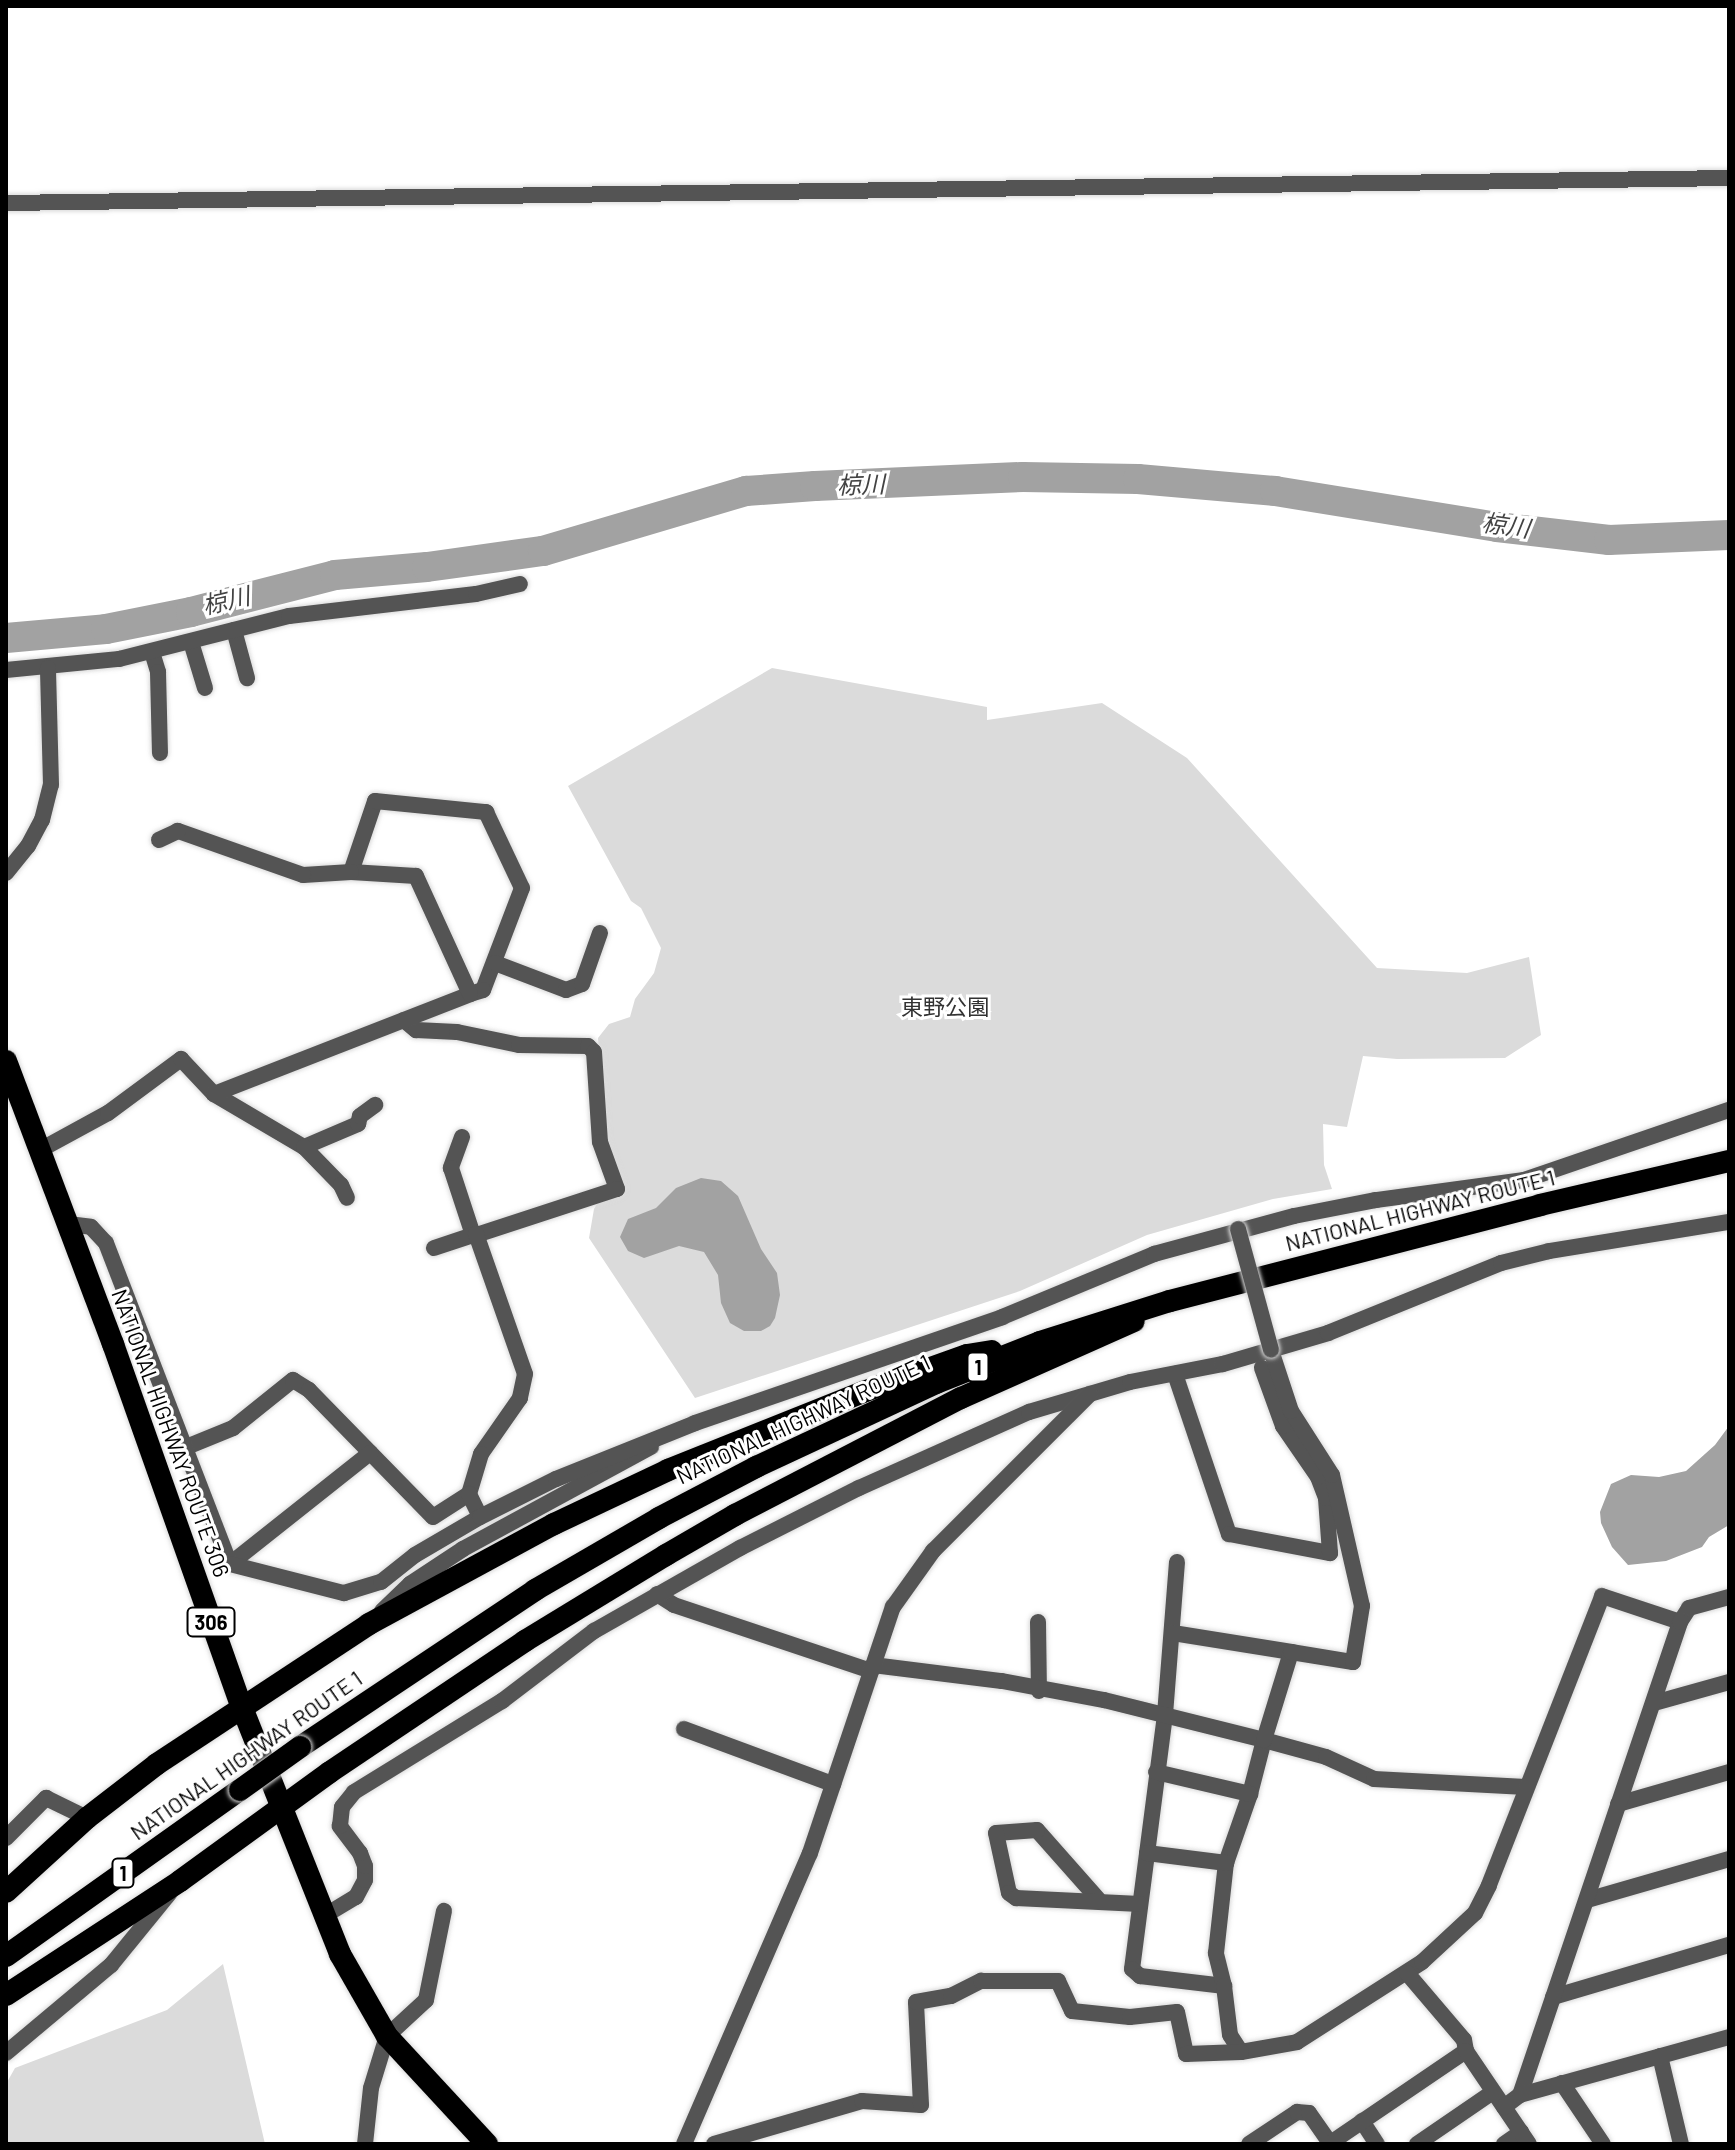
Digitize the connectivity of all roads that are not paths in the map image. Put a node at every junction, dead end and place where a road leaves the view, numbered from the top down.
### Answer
1 (1729, 178) edge
2 (6, 203) edge
3 (520, 584) dead end
4 (234, 630) junction
5 (191, 642) junction
6 (152, 652) junction
7 (48, 668) junction
8 (6, 670) edge
9 (247, 678) dead end
10 (205, 688) dead end
11 (160, 753) dead end
12 (159, 840) dead end
13 (351, 872) junction
14 (6, 873) edge
15 (600, 933) dead end
16 (495, 963) junction
17 (470, 994) junction
18 (404, 1020) junction
19 (6, 1061) edge
20 (11, 1092) edge
21 (214, 1094) junction
22 (375, 1105) dead end
23 (1729, 1110) edge
24 (462, 1137) dead end
25 (304, 1147) junction
26 (40, 1150) junction
27 (1729, 1161) edge
28 (347, 1198) dead end
29 (1729, 1222) edge
30 (68, 1224) junction
31 (1238, 1229) junction
32 (475, 1235) junction
33 (434, 1248) dead end
34 (1170, 1301) junction
35 (1040, 1342) junction
36 (1271, 1350) junction
37 (1262, 1368) dead end
38 (1175, 1374) junction
39 (1091, 1393) junction
40 (695, 1423) junction
41 (184, 1448) junction
42 (370, 1453) junction
43 (469, 1494) junction
44 (480, 1517) junction
45 (1177, 1562) dead end
46 (230, 1564) junction
47 (657, 1594) junction
48 (1729, 1597) edge
49 (1038, 1622) dead end
50 (1680, 1622) junction
51 (369, 1624) junction
52 (1173, 1633) junction
53 (1291, 1652) junction
54 (872, 1668) junction
55 (1729, 1682) edge
56 (1039, 1691) junction
57 (1654, 1703) junction
58 (241, 1705) junction
59 (1165, 1715) junction
60 (684, 1729) dead end
61 (1264, 1740) junction
62 (1156, 1772) junction
63 (1729, 1772) edge
64 (833, 1784) junction
65 (1526, 1787) junction
66 (1250, 1794) junction
67 (1618, 1804) junction
68 (282, 1809) junction
69 (87, 1818) junction
70 (6, 1838) edge
71 (1147, 1853) junction
72 (1729, 1859) edge
73 (1226, 1863) junction
74 (180, 1881) junction
75 (6, 1892) edge
76 (1098, 1899) junction
77 (1587, 1900) junction
78 (1140, 1904) junction
79 (444, 1911) dead end
80 (324, 1916) junction
81 (1729, 1945) edge
82 (6, 1956) edge
83 (1407, 1973) junction
84 (1224, 1986) junction
85 (6, 1995) edge
86 (1553, 1997) junction
87 (387, 2036) junction
88 (1729, 2037) edge
89 (1466, 2051) junction
90 (1241, 2052) junction
91 (6, 2053) edge
92 (1660, 2056) junction
93 (1562, 2083) junction
94 (1493, 2092) junction
95 (1520, 2095) junction
96 (1504, 2107) junction
97 (1362, 2121) junction
98 (1525, 2138) edge
99 (365, 2144) edge
100 (487, 2144) edge
101 (684, 2144) edge
102 (714, 2144) edge
103 (1249, 2144) edge
104 (1330, 2144) edge
105 (1377, 2144) edge
106 (1417, 2144) edge
107 (1504, 2144) edge
108 (1603, 2144) edge
109 (1681, 2144) edge

1 - 2 street
3 - 4 street
4 - 5 street
4 - 9 street
5 - 6 street
5 - 10 street
6 - 7 street
6 - 11 street
7 - 8 street
7 - 14 street
12 - 13 street
13 - 16 street
13 - 17 street
15 - 16 street
16 - 17 street
17 - 18 street
18 - 21 street
18 - 32 street
19 - 20 highway, NATIONAL HIGHWAY ROUTE 306 / 306
20 - 26 highway, NATIONAL HIGHWAY ROUTE 306 / 306
21 - 25 street
21 - 26 street
22 - 25 street
23 - 31 street
24 - 32 street
25 - 28 street
26 - 30 highway, NATIONAL HIGHWAY ROUTE 306 / 306
27 - 34 highway, NATIONAL HIGHWAY ROUTE 1 / 1
29 - 36 street
30 - 41 street
30 - 58 highway, NATIONAL HIGHWAY ROUTE 306 / 306
31 - 36 street, bridge
31 - 40 street
32 - 33 street
32 - 43 street
34 - 35 highway, NATIONAL HIGHWAY ROUTE 1 / 1
34 - 68 highway
35 - 51 highway
35 - 82 highway, NATIONAL HIGHWAY ROUTE 1 / 1, bridge
36 - 38 street
36 - 53 street
37 - 38 street
38 - 39 street
39 - 47 street
39 - 54 street
40 - 44 street
40 - 51 street
41 - 42 street
41 - 46 street
42 - 43 street
42 - 46 street
43 - 44 street
44 - 46 street
45 - 52 street
47 - 54 street
47 - 80 street
48 - 50 street
49 - 56 street
50 - 57 street
50 - 65 street
51 - 58 highway
52 - 53 street
52 - 59 street
53 - 61 street
54 - 56 street
54 - 64 street
55 - 57 street
56 - 59 street
57 - 67 street
58 - 68 highway, NATIONAL HIGHWAY ROUTE 306 / 306
58 - 69 highway
59 - 61 street
59 - 62 street
60 - 64 street
61 - 65 street
61 - 66 street
62 - 66 street
62 - 71 street
63 - 67 street
64 - 101 street
65 - 83 street
66 - 73 street
67 - 77 street
68 - 74 highway
68 - 80 highway, NATIONAL HIGHWAY ROUTE 306 / 306
69 - 70 street
69 - 75 highway
71 - 73 street
71 - 78 street
72 - 77 street
73 - 84 street
74 - 85 highway
74 - 91 street
76 - 76 street
76 - 78 street
77 - 86 street
78 - 84 street
79 - 87 street
80 - 87 highway, NATIONAL HIGHWAY ROUTE 306 / 306
81 - 86 street
83 - 89 street
83 - 90 street
84 - 90 street
86 - 95 street
87 - 99 street
87 - 100 highway, NATIONAL HIGHWAY ROUTE 306 / 306
88 - 92 street
89 - 94 street
89 - 97 street
90 - 102 street
92 - 93 street
92 - 109 street
93 - 95 street
93 - 108 street
94 - 96 street
94 - 106 street
95 - 96 street
96 - 98 street
97 - 104 street
97 - 105 street
98 - 107 street
103 - 104 street

